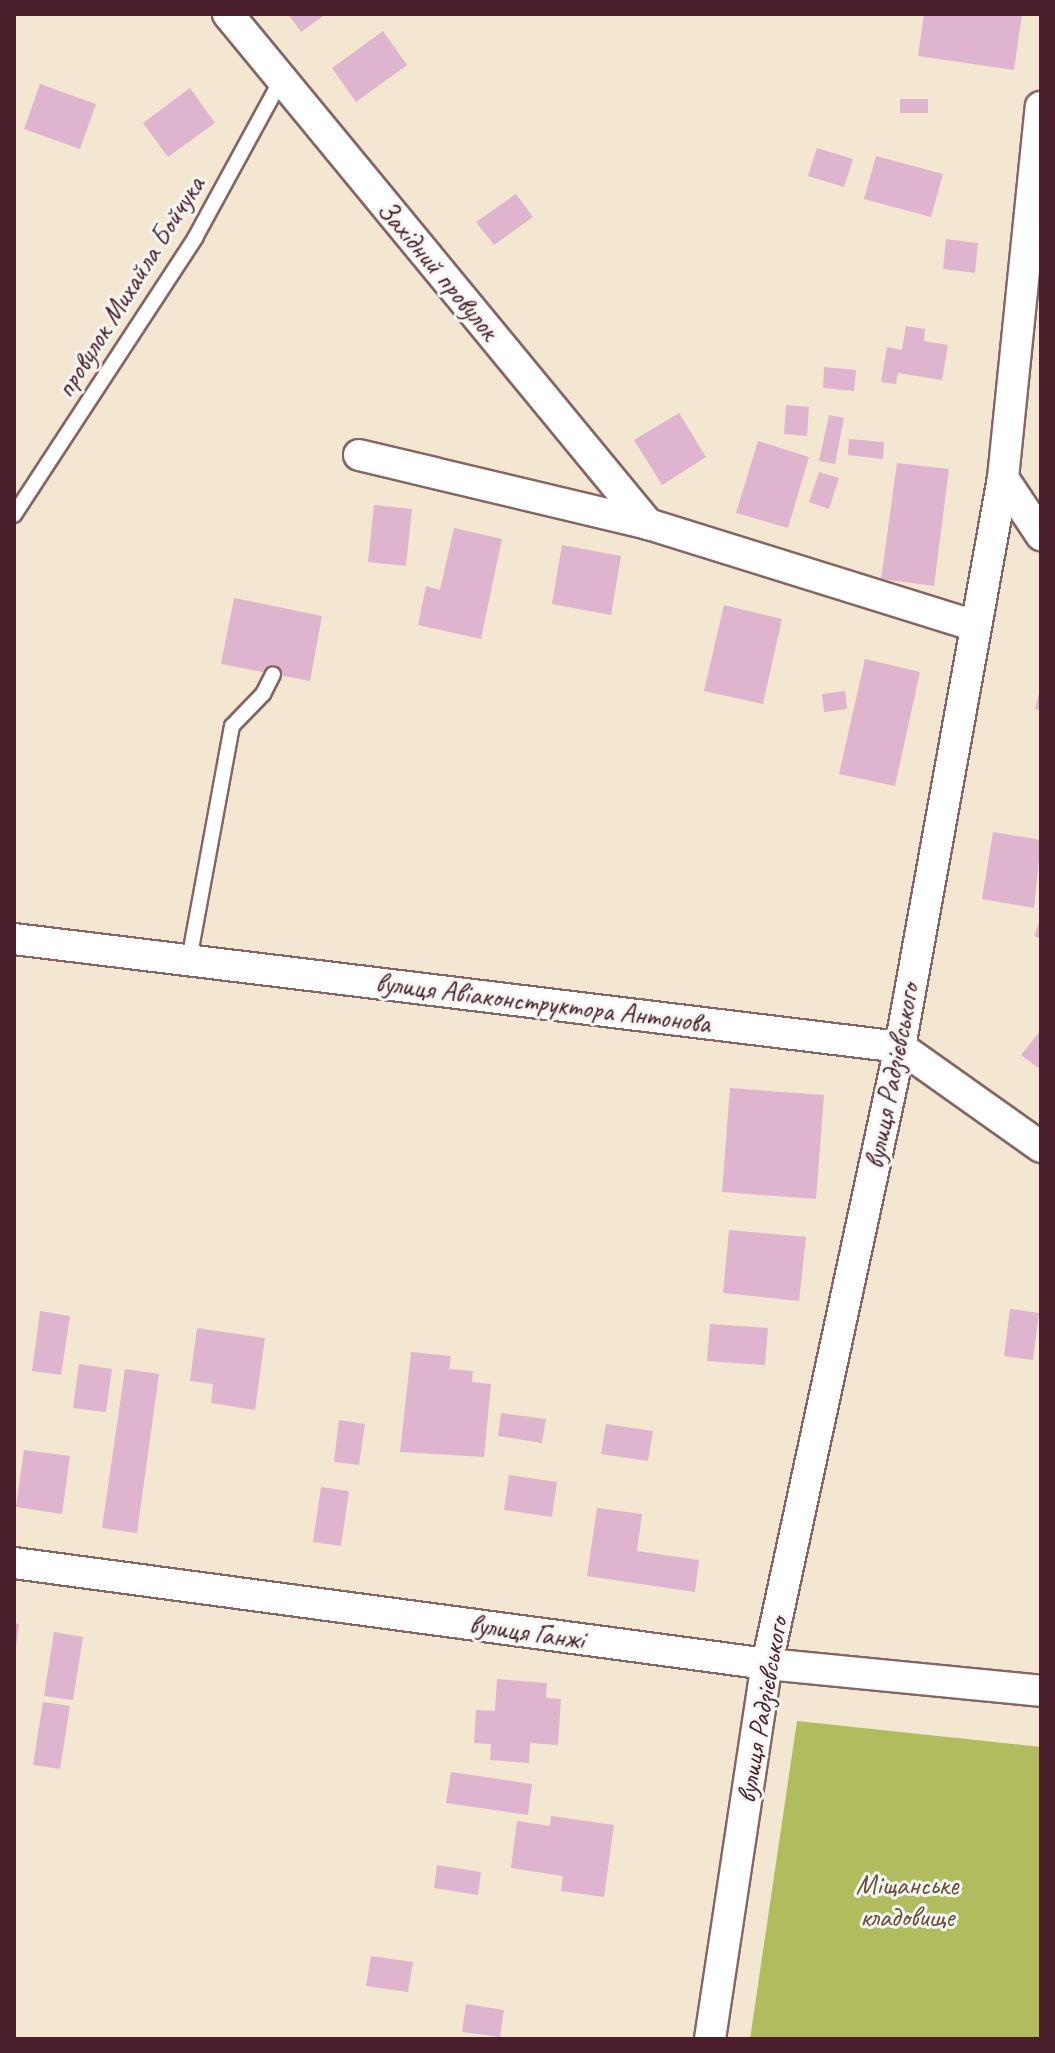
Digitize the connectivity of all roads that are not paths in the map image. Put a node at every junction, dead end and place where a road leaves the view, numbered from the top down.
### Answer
1 (228, 14) edge
2 (281, 80) junction
3 (1041, 107) edge
4 (359, 455) dead end
5 (1003, 478) junction
6 (14, 515) edge
7 (648, 524) junction
8 (1041, 535) edge
9 (972, 625) junction
10 (273, 674) dead end
11 (14, 939) edge
12 (189, 960) junction
13 (900, 1047) junction
14 (1041, 1147) edge
15 (14, 1563) edge
16 (767, 1664) junction
17 (1041, 1691) edge
18 (710, 2039) edge

1 - 2 street, Західний провулок
2 - 6 lane, провулок Михайла Бойчука
2 - 7 street, Західний провулок
3 - 5 street, вулиця Радзієвського
4 - 7 street
5 - 8 street
5 - 9 street, вулиця Радзієвського
7 - 9 street
9 - 13 street, вулиця Радзієвського
10 - 12 lane
11 - 12 street, вулиця Авіаконструктора Антонова
12 - 13 street, вулиця Авіаконструктора Антонова
13 - 14 street, вулиця Авіаконструктора Антонова
13 - 16 street, вулиця Радзієвського
15 - 16 street, вулиця Ганжі
16 - 17 street, вулиця Ганжі
16 - 18 street, вулиця Радзієвського

